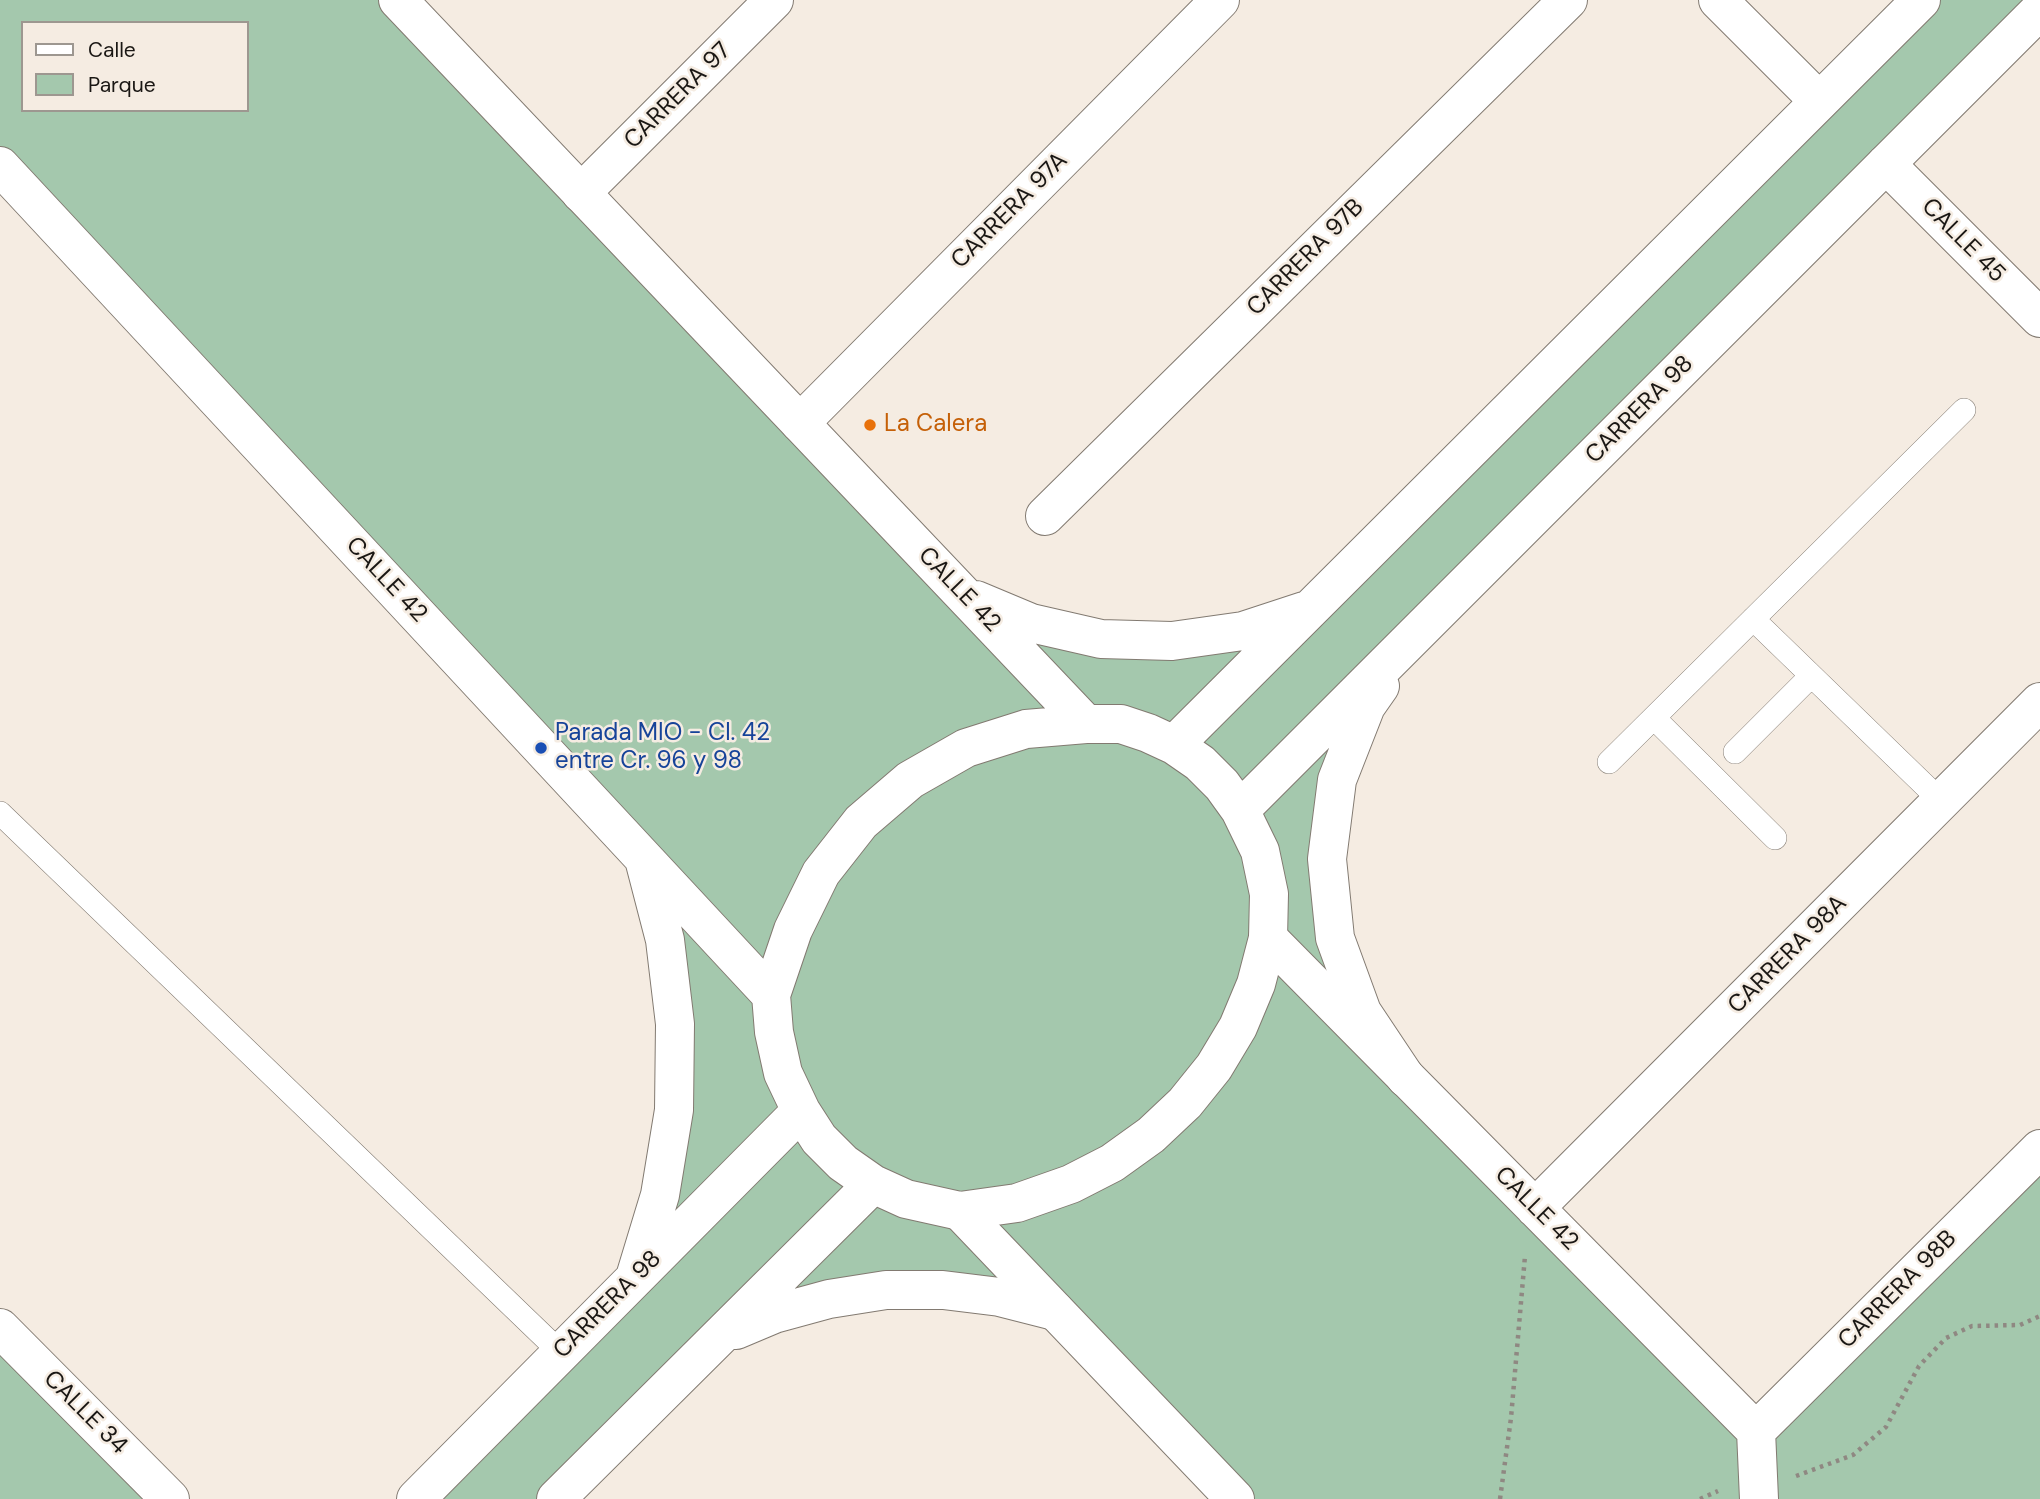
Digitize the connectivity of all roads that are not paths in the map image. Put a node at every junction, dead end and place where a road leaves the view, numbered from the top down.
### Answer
1 (398, 0) edge
2 (774, 0) edge
3 (1220, 0) edge
4 (1568, 0) edge
5 (1718, 0) edge
6 (1921, 0) edge
7 (2040, 10) edge
8 (1819, 101) junction
9 (1886, 164) junction
10 (0, 166) edge
11 (581, 192) junction
12 (2040, 318) edge
13 (1964, 410) dead end
14 (800, 423) junction
15 (1045, 516) dead end
16 (964, 595) junction
17 (1311, 608) junction
18 (1754, 619) junction
19 (1410, 640) junction
20 (1810, 677) junction
21 (2040, 702) edge
22 (1654, 718) junction
23 (1086, 724) junction
24 (1174, 745) junction
25 (1735, 752) dead end
26 (1609, 762) dead end
27 (1941, 801) junction
28 (1240, 810) junction
29 (0, 813) edge
30 (1775, 838) dead end
31 (643, 857) junction
32 (1268, 938) junction
33 (771, 995) junction
34 (1406, 1078) junction
35 (801, 1111) junction
36 (2040, 1149) edge
37 (873, 1185) junction
38 (1535, 1209) junction
39 (960, 1211) junction
40 (636, 1277) junction
41 (1055, 1311) junction
42 (0, 1328) edge
43 (722, 1336) junction
44 (561, 1353) junction
45 (1756, 1431) junction
46 (1772, 1490) edge
47 (170, 1499) edge
48 (416, 1499) edge
49 (556, 1499) edge
50 (1235, 1499) edge

1 - 11 street, CALLE 42
2 - 11 street, CARRERA 97
3 - 14 street, CARRERA 97A
4 - 15 street, CARRERA 97B
5 - 8 street
6 - 8 street
7 - 9 street, CARRERA 98
8 - 17 street
9 - 12 street, CALLE 45
9 - 19 street, CARRERA 98
10 - 31 street, CALLE 42
11 - 14 street, CALLE 42
13 - 18 lane
14 - 16 street, CALLE 42
16 - 17 street
16 - 23 street, CALLE 42
17 - 24 street
18 - 20 lane
18 - 22 lane
19 - 28 street, CARRERA 98
19 - 34 street
20 - 25 lane
20 - 27 lane
21 - 27 street, CARRERA 98A
22 - 26 lane
22 - 30 lane
23 - 24 street
23 - 33 street
24 - 28 street
27 - 38 street, CARRERA 98A
28 - 32 street
29 - 44 lane
31 - 33 street, CALLE 42
31 - 40 street
32 - 34 street, CALLE 42
32 - 39 street
33 - 35 street
34 - 38 street, CALLE 42
35 - 37 street
35 - 40 street, CARRERA 98
36 - 45 street, CARRERA 98B
37 - 39 street
37 - 43 street
38 - 45 street, CALLE 42
39 - 41 street
40 - 44 street, CARRERA 98
41 - 43 street
41 - 50 street
42 - 47 street, CALLE 34
43 - 49 street
44 - 48 street, CARRERA 98
45 - 46 street

